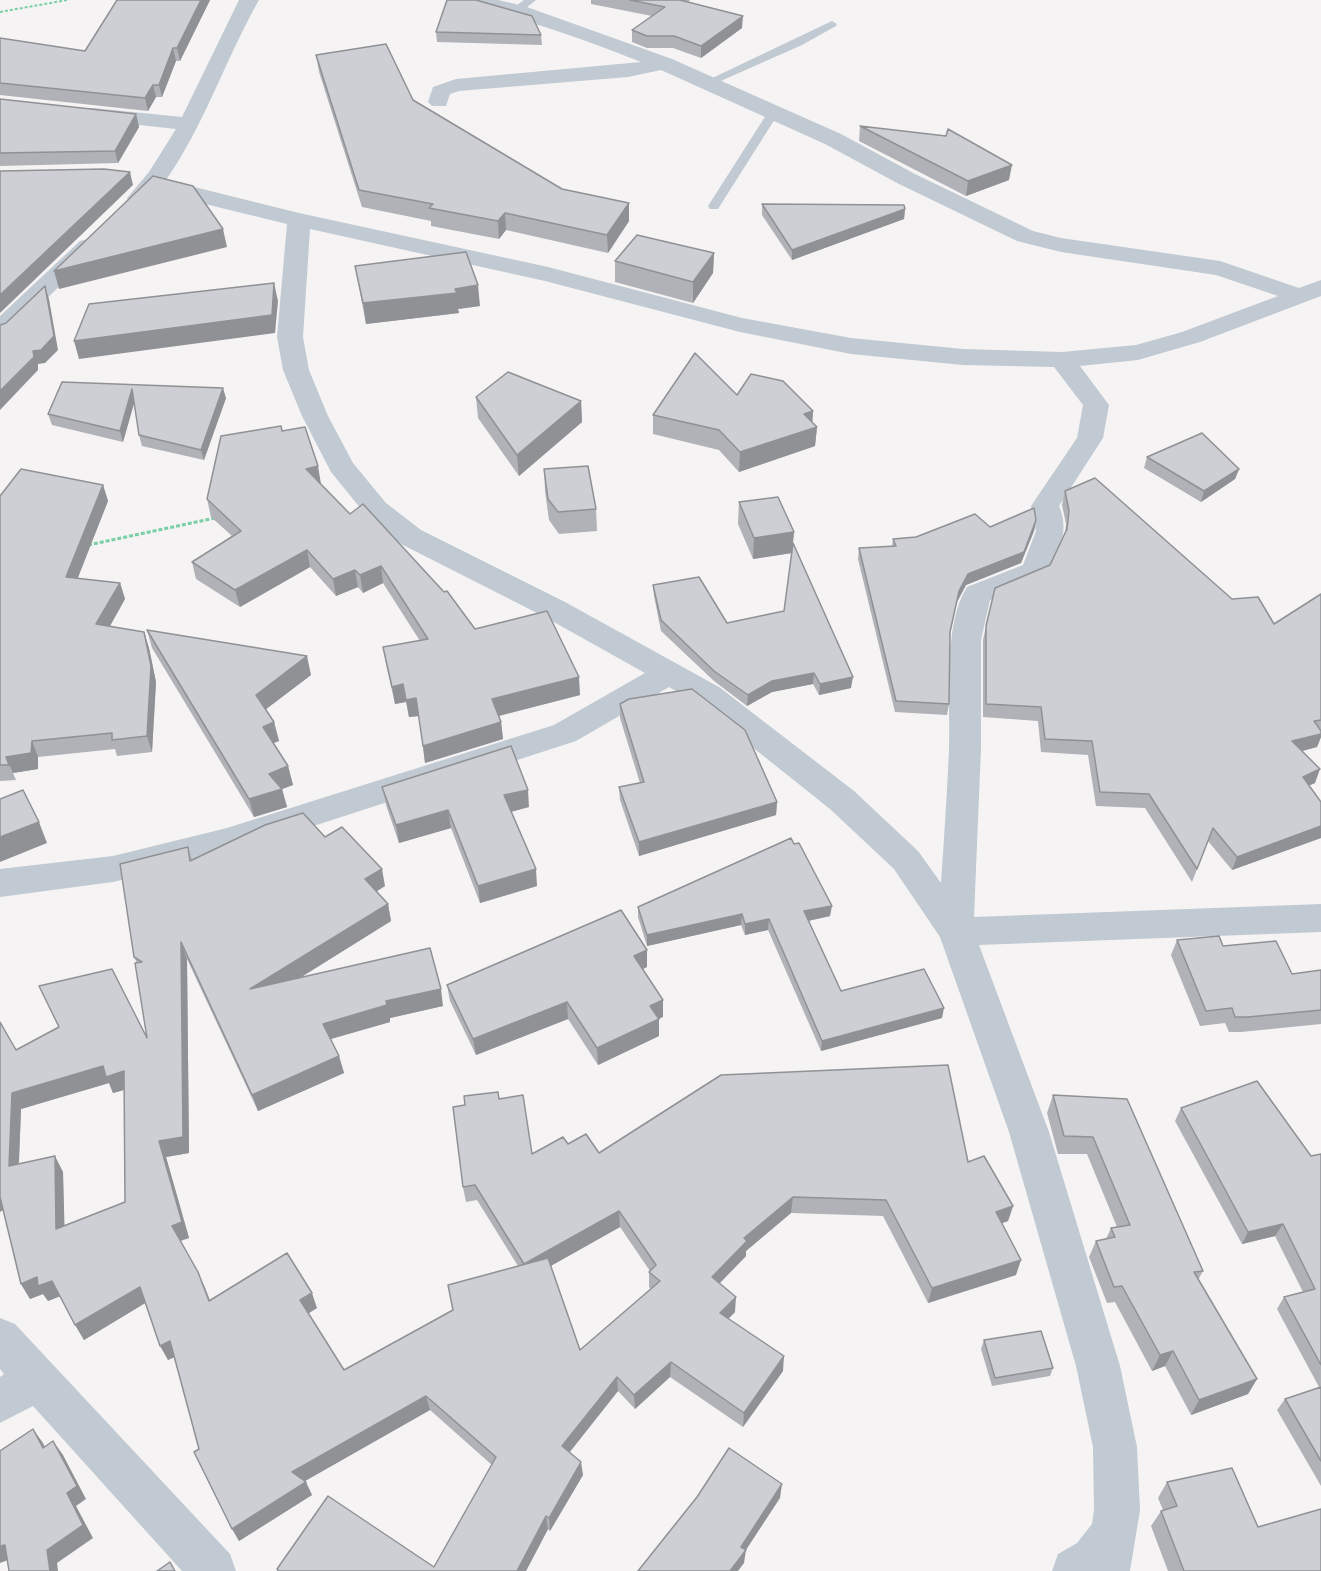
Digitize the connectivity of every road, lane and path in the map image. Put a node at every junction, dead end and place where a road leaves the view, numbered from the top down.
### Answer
1 (67, 0) edge
2 (249, 0) edge
3 (472, 0) edge
4 (524, 5) edge
5 (0, 12) edge
6 (832, 24) dead end
7 (665, 63) junction
8 (710, 82) junction
9 (439, 102) dead end
10 (774, 111) junction
11 (76, 112) edge
12 (190, 124) junction
13 (128, 172) edge
14 (158, 178) junction
15 (714, 206) dead end
16 (119, 216) edge
17 (299, 220) junction
18 (102, 232) edge
19 (1310, 291) edge
20 (0, 330) edge
21 (1062, 360) junction
22 (220, 517) edge
23 (86, 545) edge
24 (670, 673) junction
25 (0, 883) edge
26 (1321, 918) edge
27 (956, 932) junction
28 (0, 1338) edge
29 (37, 1379) junction
30 (0, 1401) edge
31 (1109, 1554) edge
32 (213, 1571) edge
33 (1075, 1571) edge

1 - 5 path
2 - 12 street
3 - 4 street
4 - 7 street
6 - 8 lane
7 - 8 street
7 - 9 street
8 - 10 street
10 - 15 lane
10 - 19 street
11 - 12 street
12 - 14 street
13 - 14 street
14 - 16 street
14 - 17 street
17 - 21 street
17 - 24 street
18 - 20 street
19 - 21 street
21 - 27 street
22 - 23 path
24 - 25 street
24 - 27 street
26 - 27 street
27 - 31 street
28 - 29 street
29 - 30 street
29 - 32 street
31 - 33 street

